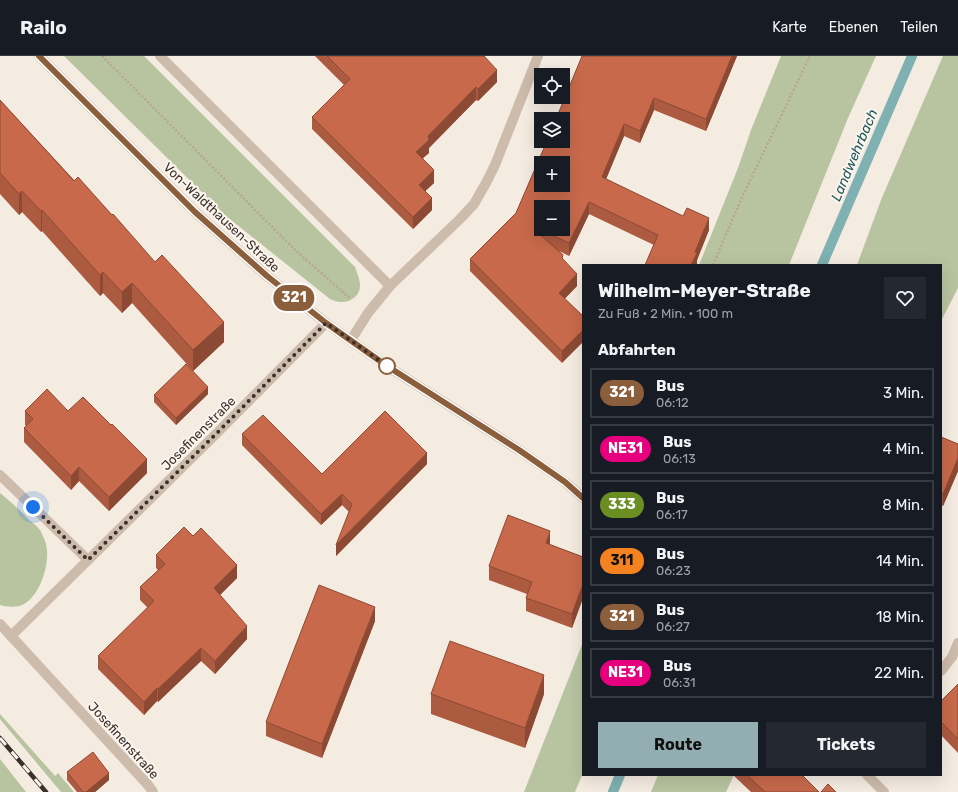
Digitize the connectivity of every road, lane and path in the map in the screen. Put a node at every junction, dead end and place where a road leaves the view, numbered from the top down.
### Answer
1 (39, 56) edge
2 (102, 56) edge
3 (160, 56) edge
4 (538, 56) edge
5 (810, 56) edge
6 (713, 264) edge
7 (390, 286) junction
8 (368, 313) junction
9 (326, 323) junction
10 (351, 340) junction
11 (0, 475) edge
12 (582, 497) edge
13 (88, 560) junction
14 (0, 624) edge
15 (11, 636) junction
16 (958, 643) edge
17 (942, 670) edge
18 (868, 776) edge
19 (153, 792) edge
20 (884, 792) edge

1 - 9 street, Von-Waldthausen-Straße
2 - 8 path
3 - 7 street
4 - 7 street
5 - 6 path
7 - 8 street
8 - 10 street
9 - 10 street, Von-Waldthausen-Straße
9 - 13 street, Josefinenstraße
10 - 12 street, Von-Waldthausen-Straße
11 - 13 street
13 - 15 street, Josefinenstraße
14 - 15 street, Josefinenstraße
15 - 19 street, Josefinenstraße
16 - 17 street
18 - 20 street

